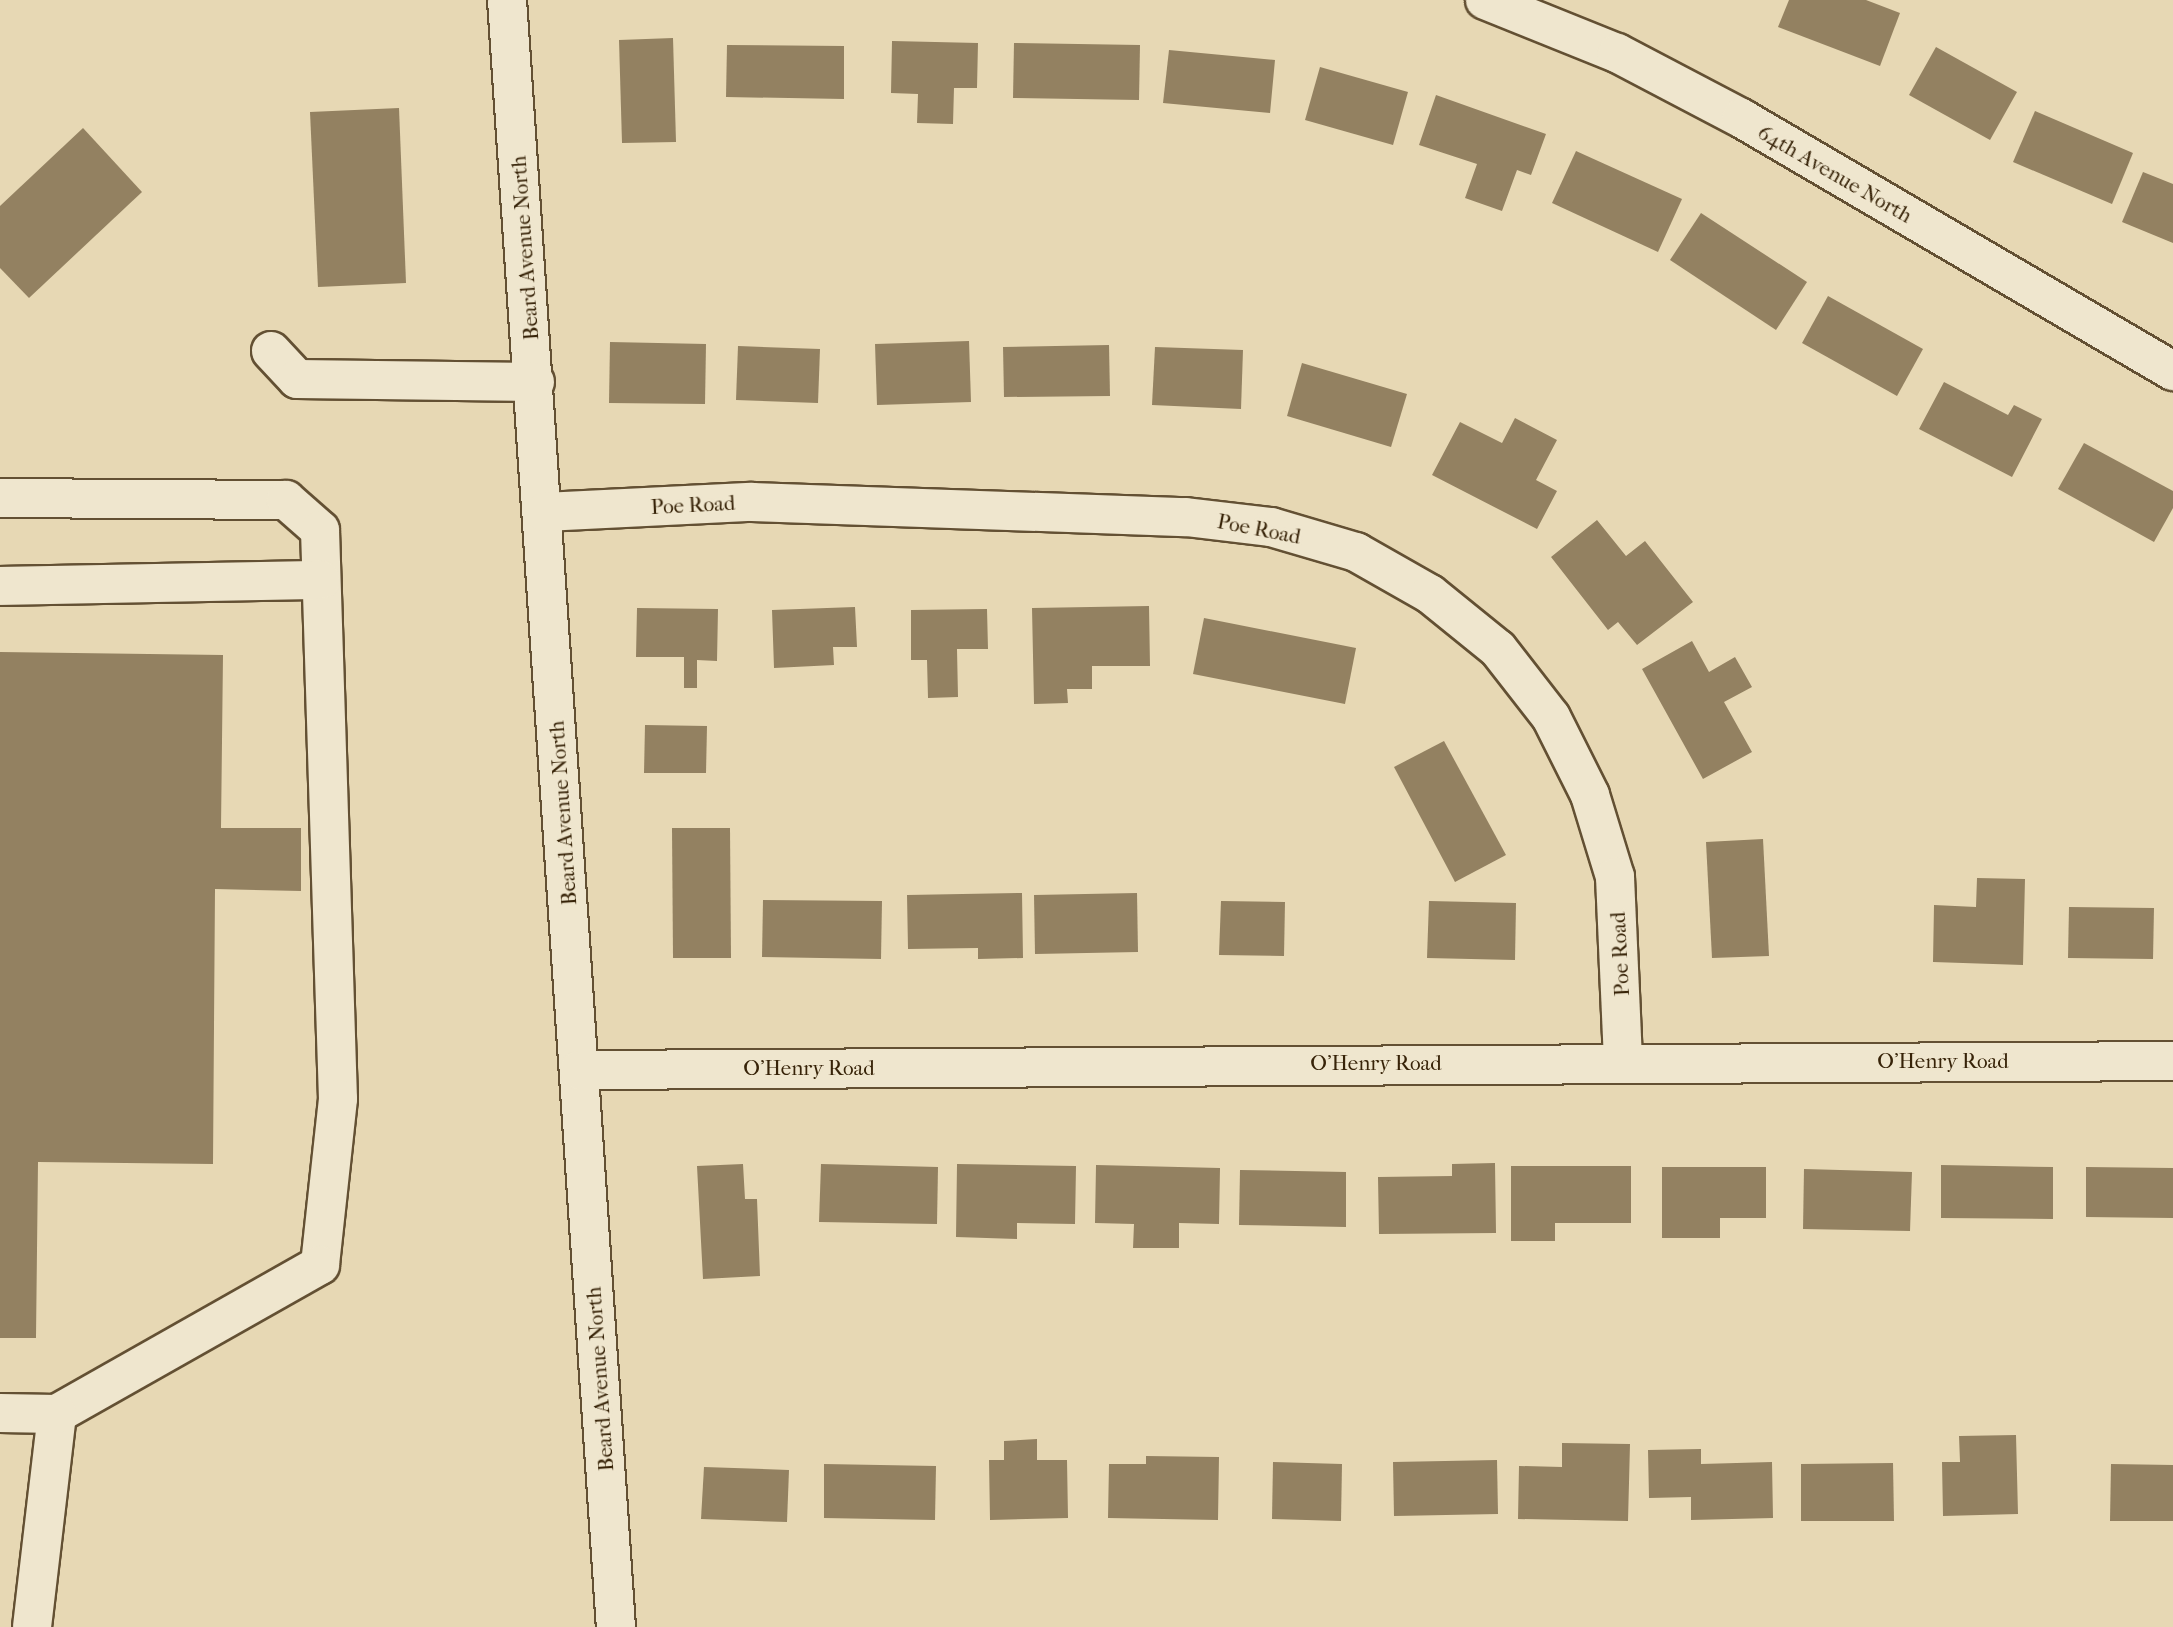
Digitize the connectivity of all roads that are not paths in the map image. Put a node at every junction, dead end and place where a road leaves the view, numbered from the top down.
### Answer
1 (507, 0) edge
2 (1485, 0) edge
3 (271, 351) dead end
4 (2173, 371) edge
5 (535, 382) junction
6 (0, 498) edge
7 (544, 512) junction
8 (321, 580) junction
9 (0, 586) edge
10 (1623, 1061) junction
11 (2173, 1061) edge
12 (579, 1070) junction
13 (0, 1413) edge
14 (57, 1415) junction
15 (32, 1627) edge
16 (616, 1627) edge

1 - 5 street, Beard Avenue North
2 - 4 street, 64th Avenue North
3 - 5 street
5 - 7 street, Beard Avenue North
6 - 8 street
7 - 10 street, Poe Road
7 - 12 street, Beard Avenue North
8 - 9 street
8 - 14 street
10 - 11 street, O'Henry Road
10 - 12 street, O'Henry Road
12 - 16 street, Beard Avenue North
13 - 14 street
14 - 15 street

